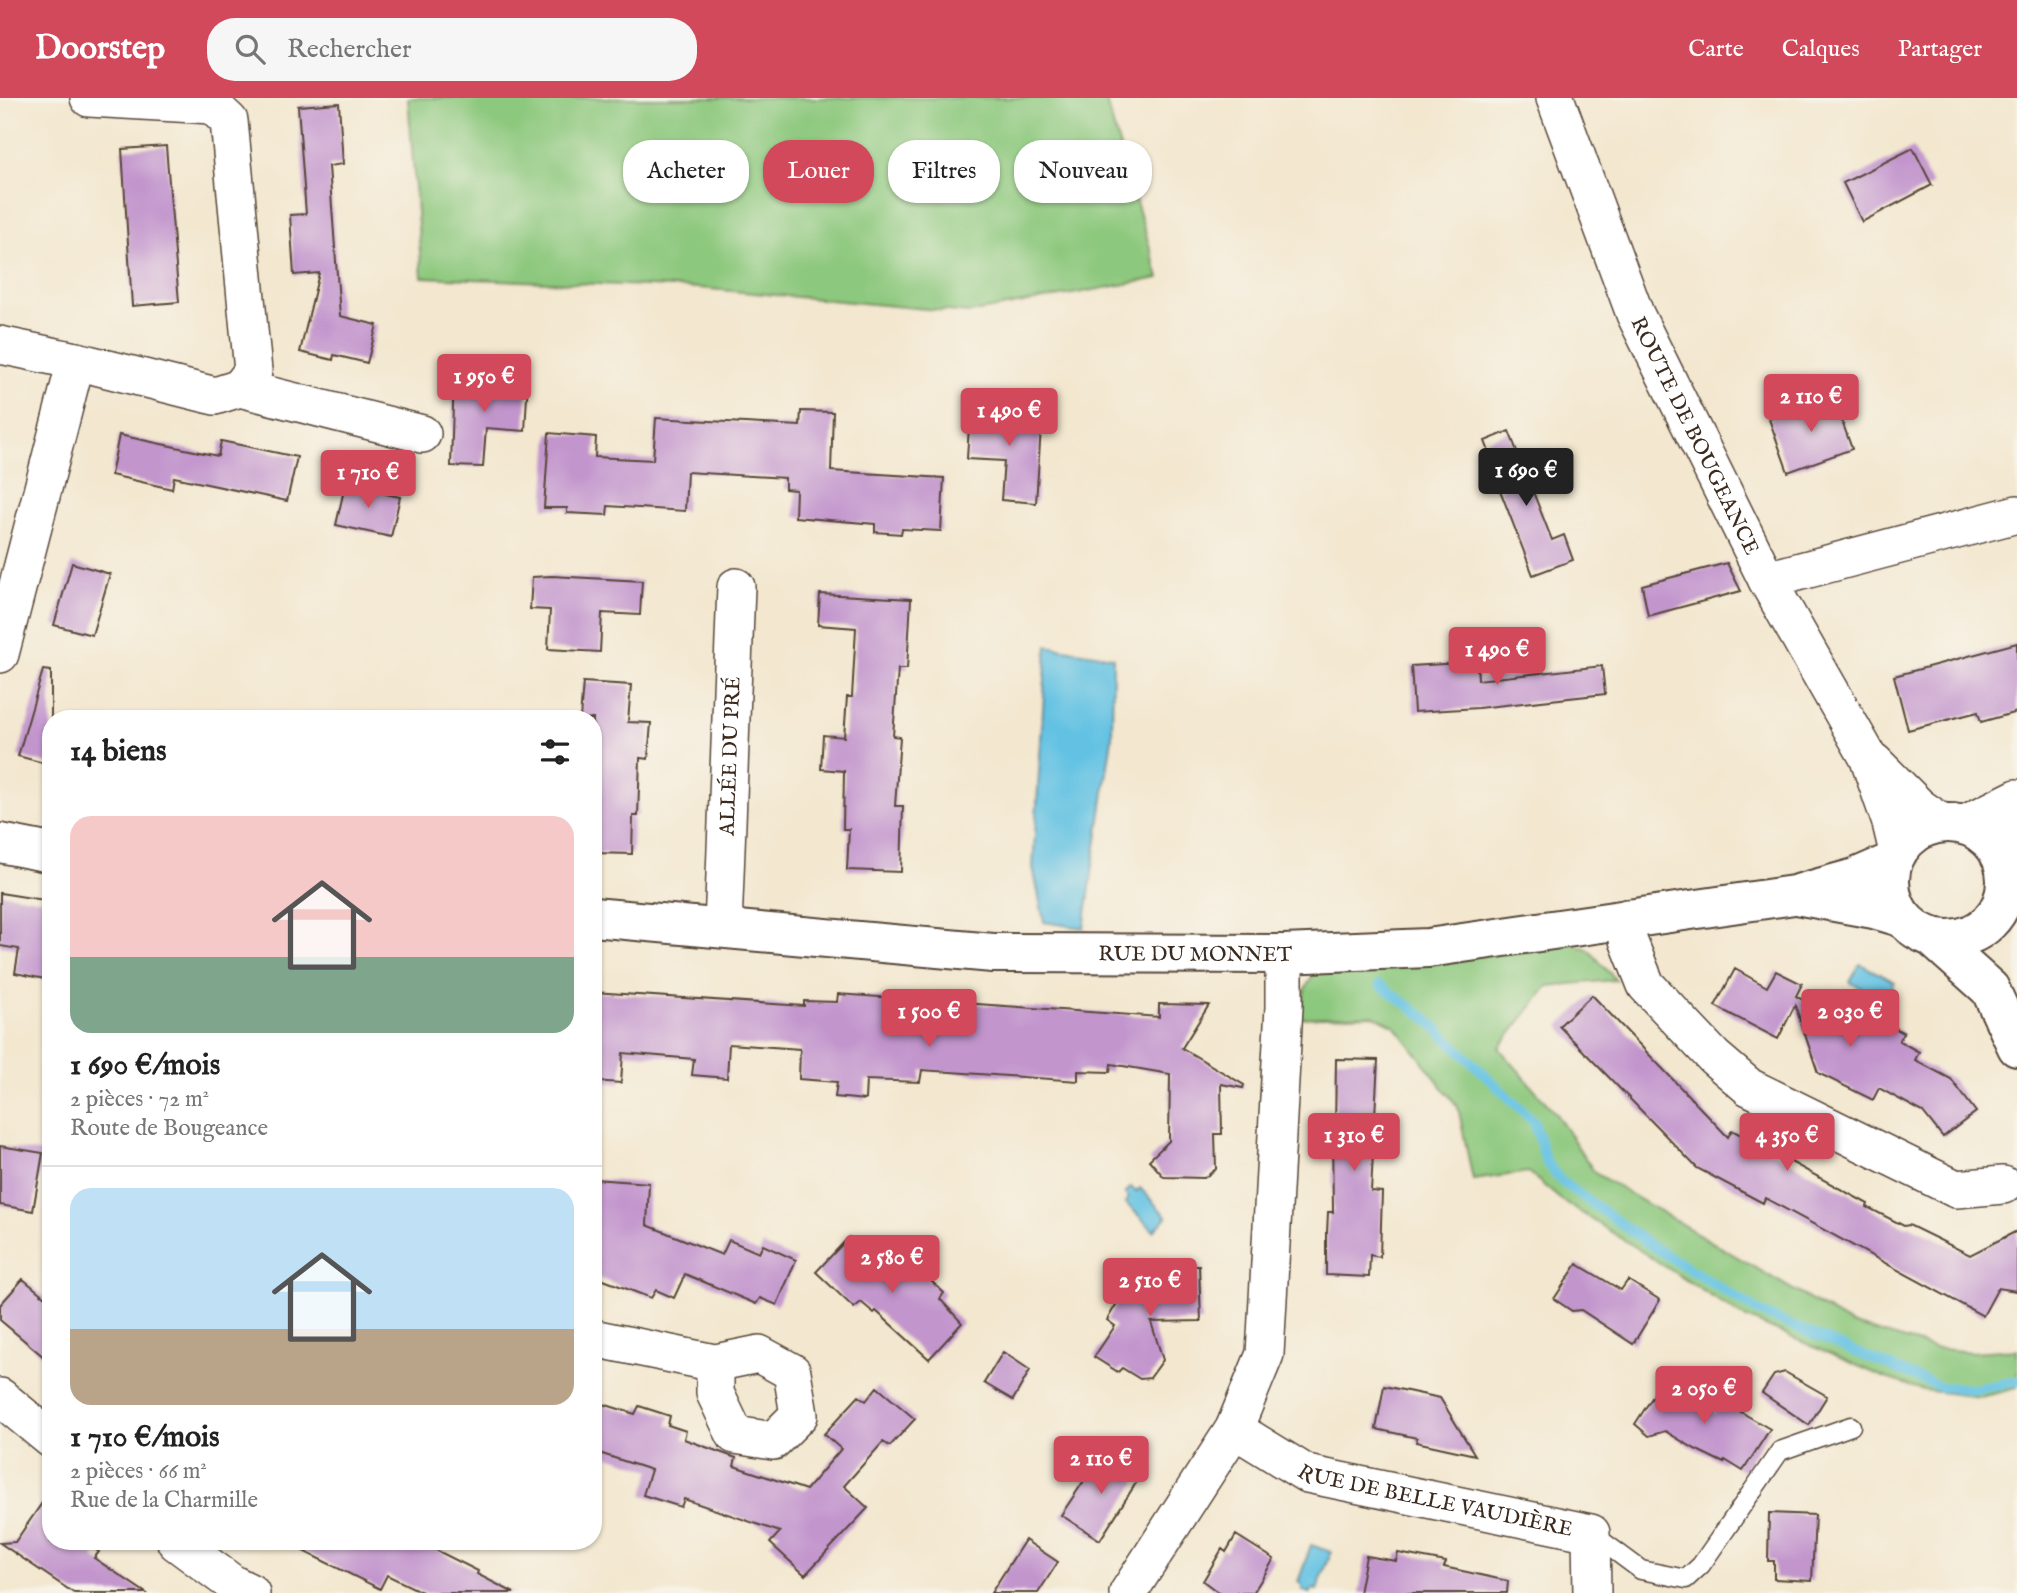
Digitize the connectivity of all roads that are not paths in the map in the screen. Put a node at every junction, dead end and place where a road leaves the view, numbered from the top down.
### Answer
1 (89, 98) edge
2 (1555, 98) edge
3 (0, 345) edge
4 (76, 361) junction
5 (240, 388) junction
6 (422, 434) dead end
7 (2017, 514) edge
8 (1767, 580) junction
9 (736, 587) dead end
10 (0, 654) edge
11 (1868, 757) junction
12 (2017, 798) edge
13 (1952, 824) junction
14 (2008, 838) edge
15 (0, 843) edge
16 (42, 851) edge
17 (1895, 857) junction
18 (1794, 895) junction
19 (1901, 917) junction
20 (1992, 917) junction
21 (602, 918) edge
22 (1627, 918) junction
23 (723, 928) junction
24 (1933, 937) junction
25 (1284, 954) junction
26 (1990, 989) junction
27 (2017, 1047) edge
28 (2003, 1185) dead end
29 (602, 1340) edge
30 (715, 1363) dead end
31 (0, 1397) edge
32 (1851, 1426) dead end
33 (1234, 1429) junction
34 (42, 1432) edge
35 (1591, 1533) junction
36 (187, 1550) edge
37 (251, 1593) edge
38 (1128, 1593) edge
39 (1591, 1593) edge

1 - 5 street
2 - 8 street, ROUTE DE BOUGEANCE
3 - 4 street
4 - 5 street
4 - 10 street
5 - 6 street
7 - 8 street
8 - 11 street, ROUTE DE BOUGEANCE
9 - 23 street, ALLÉE DU PRÉ
11 - 13 street, ROUTE DE BOUGEANCE
11 - 17 street, ROUTE DE BOUGEANCE
12 - 13 street
13 - 14 street
13 - 17 street
14 - 20 street
15 - 16 street
17 - 18 street, RUE DU MONNET
17 - 19 street
18 - 19 street, RUE DU MONNET
18 - 22 street, RUE DU MONNET
19 - 24 street
20 - 24 street
20 - 26 street
21 - 23 street, RUE DU MONNET
22 - 25 street, RUE DU MONNET
22 - 28 street
23 - 25 street, RUE DU MONNET
24 - 26 street
25 - 33 street
26 - 27 street
29 - 30 street
31 - 34 street
32 - 35 lane
33 - 35 street, RUE DE BELLE VAUDIÈRE
33 - 38 street
35 - 39 street, RUE DE BELLE VAUDIÈRE
36 - 37 street

